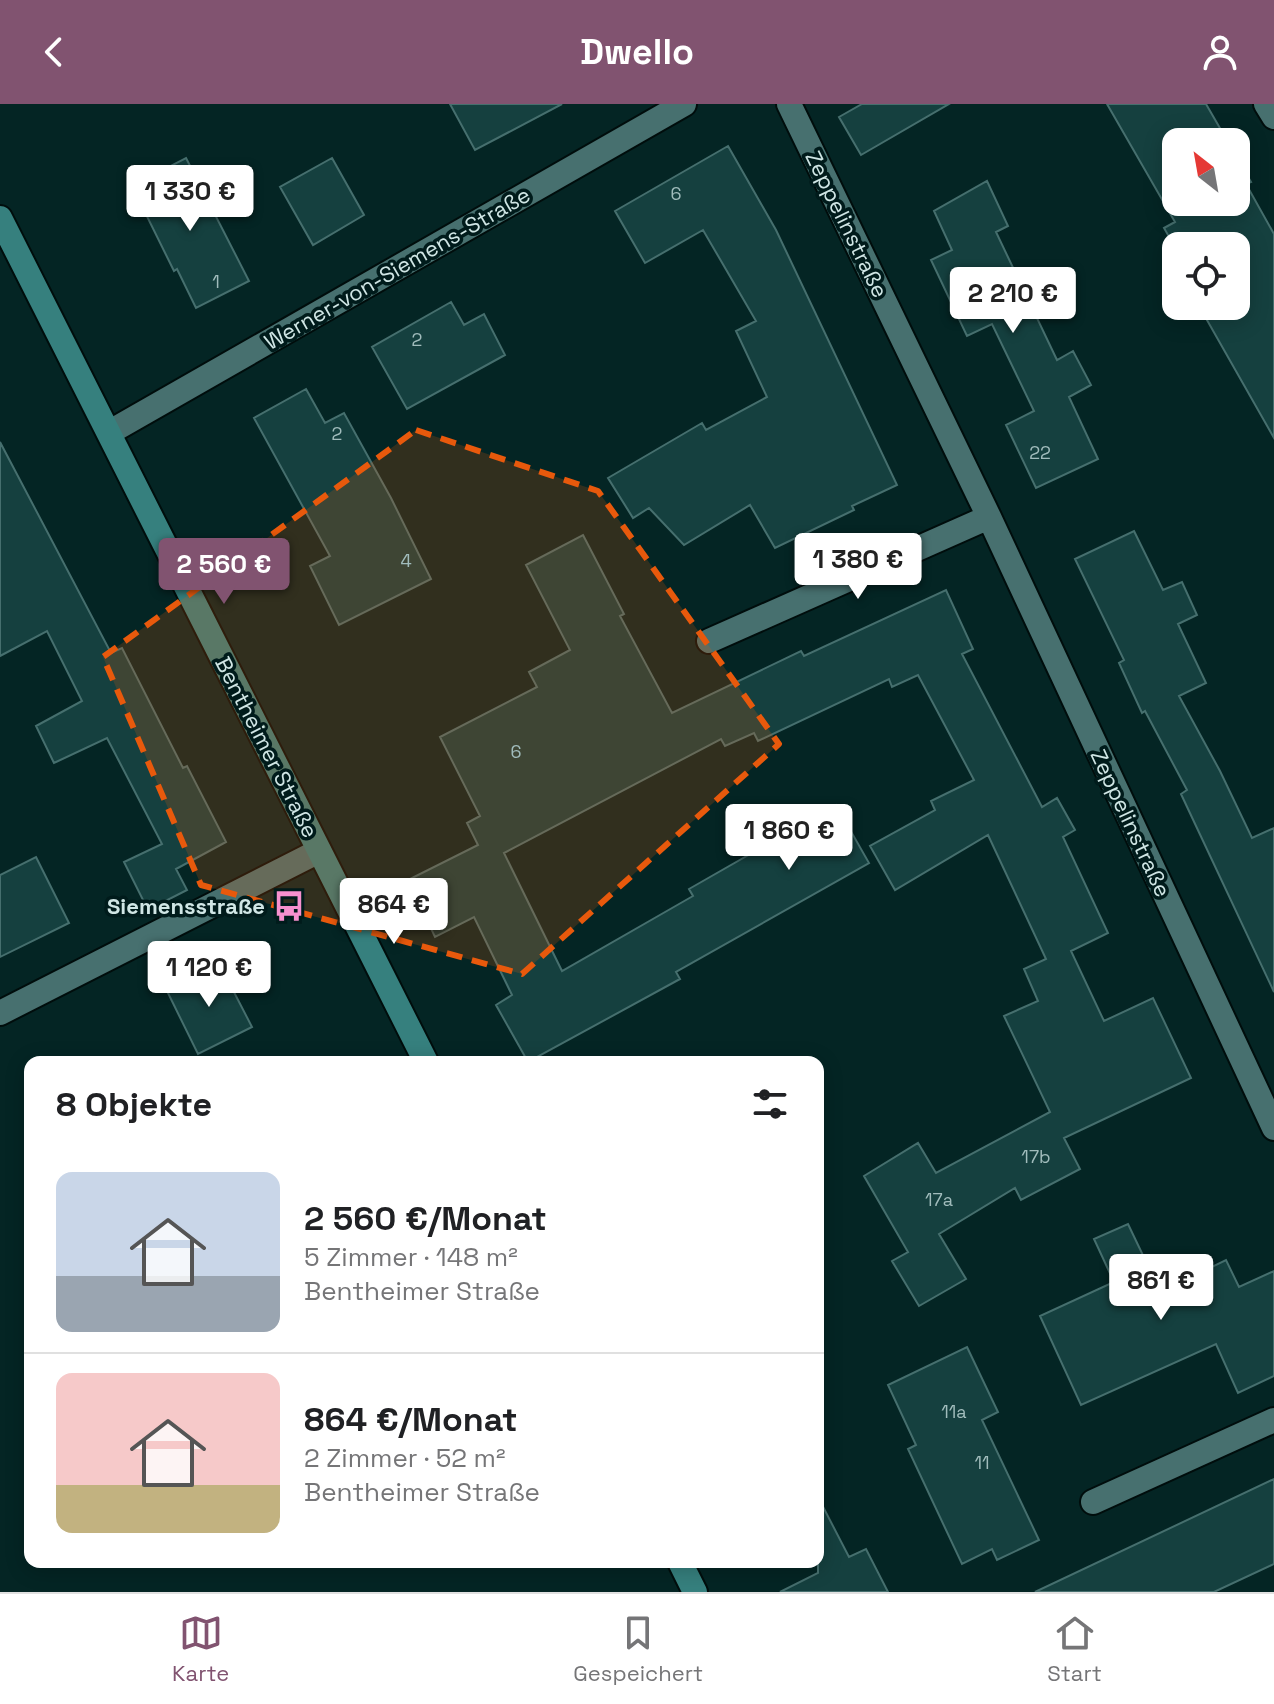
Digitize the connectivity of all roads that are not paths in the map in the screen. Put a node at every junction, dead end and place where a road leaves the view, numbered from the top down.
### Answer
1 (684, 104) edge
2 (789, 104) edge
3 (1266, 104) edge
4 (1274, 117) edge
5 (0, 218) edge
6 (110, 432) junction
7 (989, 517) junction
8 (709, 641) dead end
9 (319, 851) junction
10 (0, 1013) edge
11 (423, 1056) edge
12 (1274, 1128) edge
13 (1274, 1420) edge
14 (1093, 1502) dead end
15 (683, 1568) edge
16 (695, 1592) edge

1 - 6 street, Werner-von-Siemens-Straße
2 - 7 street, Zeppelinstraße
3 - 4 street
5 - 6 main road, Bentheimer Straße
6 - 9 main road, Bentheimer Straße
7 - 8 street
7 - 12 street, Zeppelinstraße
9 - 10 street
9 - 11 main road, Bentheimer Straße
13 - 14 street
15 - 16 main road

